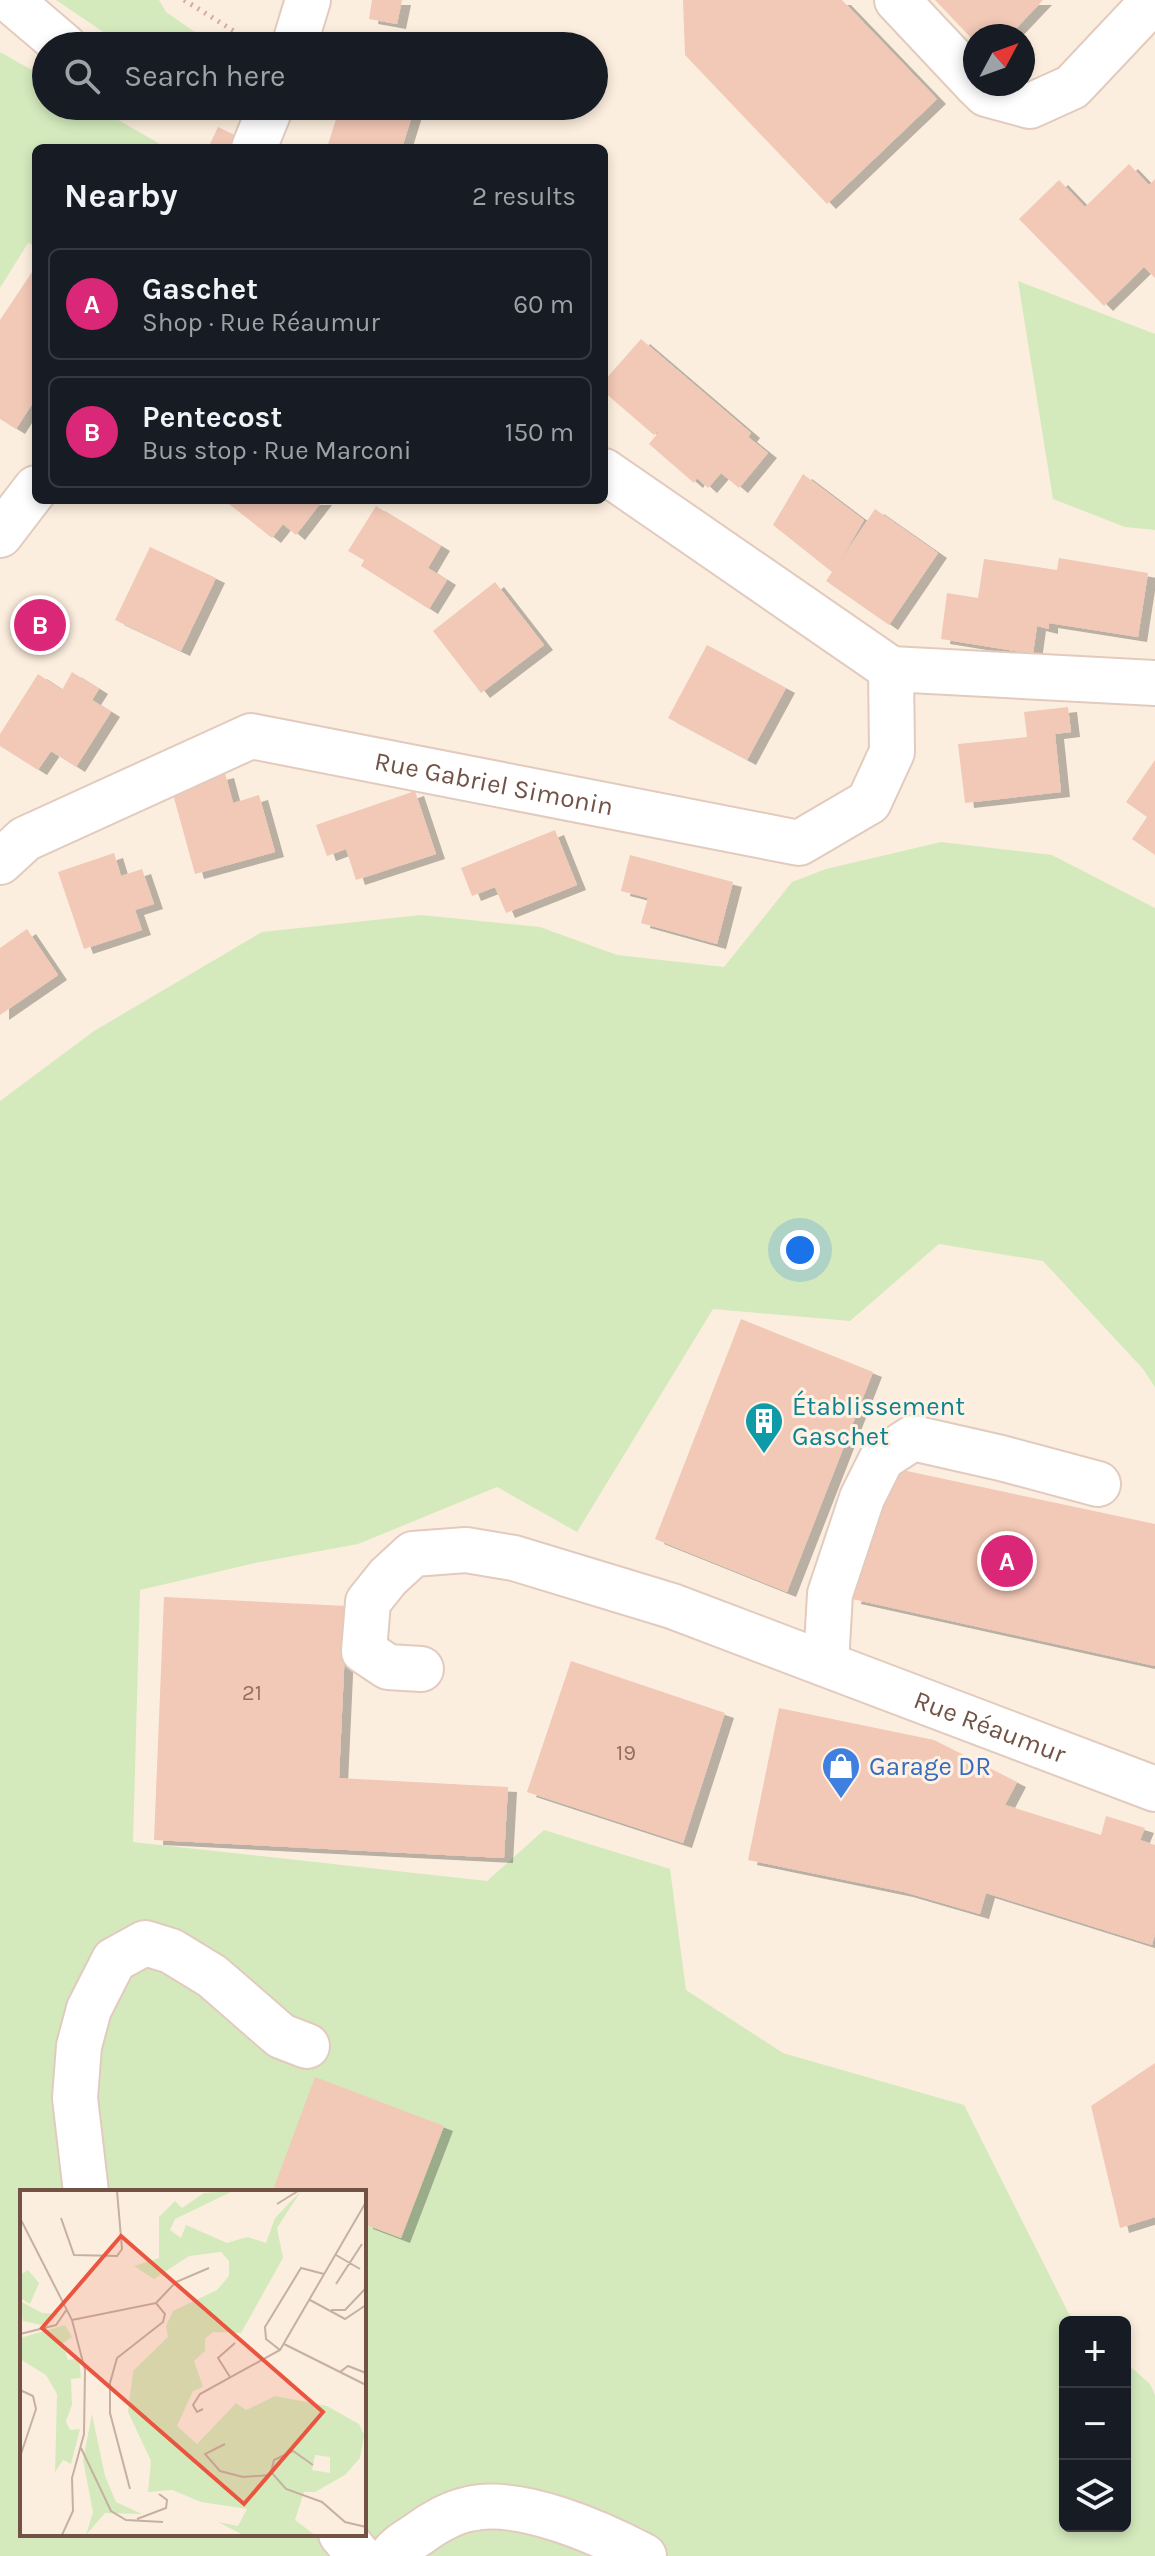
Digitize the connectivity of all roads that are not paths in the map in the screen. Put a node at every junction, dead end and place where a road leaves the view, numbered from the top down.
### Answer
1 (10, 0) edge
2 (308, 0) edge
3 (897, 0) edge
4 (1154, 0) edge
5 (48, 32) edge
6 (298, 32) edge
7 (963, 69) edge
8 (993, 96) edge
9 (265, 120) edge
10 (256, 144) edge
11 (608, 474) edge
12 (32, 493) edge
13 (0, 535) edge
14 (891, 669) junction
15 (1155, 683) edge
16 (0, 862) edge
17 (1098, 1484) dead end
18 (826, 1663) junction
19 (421, 1669) dead end
20 (1155, 1789) edge
21 (307, 2046) dead end
22 (86, 2190) edge
23 (343, 2536) edge
24 (359, 2556) edge
25 (391, 2556) edge
26 (644, 2556) edge

1 - 5 street
2 - 6 street
3 - 7 street
4 - 8 street
9 - 10 street
11 - 14 street
12 - 13 street
14 - 15 street
14 - 16 street, Rue Gabriel Simonin
17 - 18 street
18 - 19 street, Rue Réaumur
18 - 20 street, Rue Réaumur
21 - 22 street
23 - 24 street
25 - 26 street

